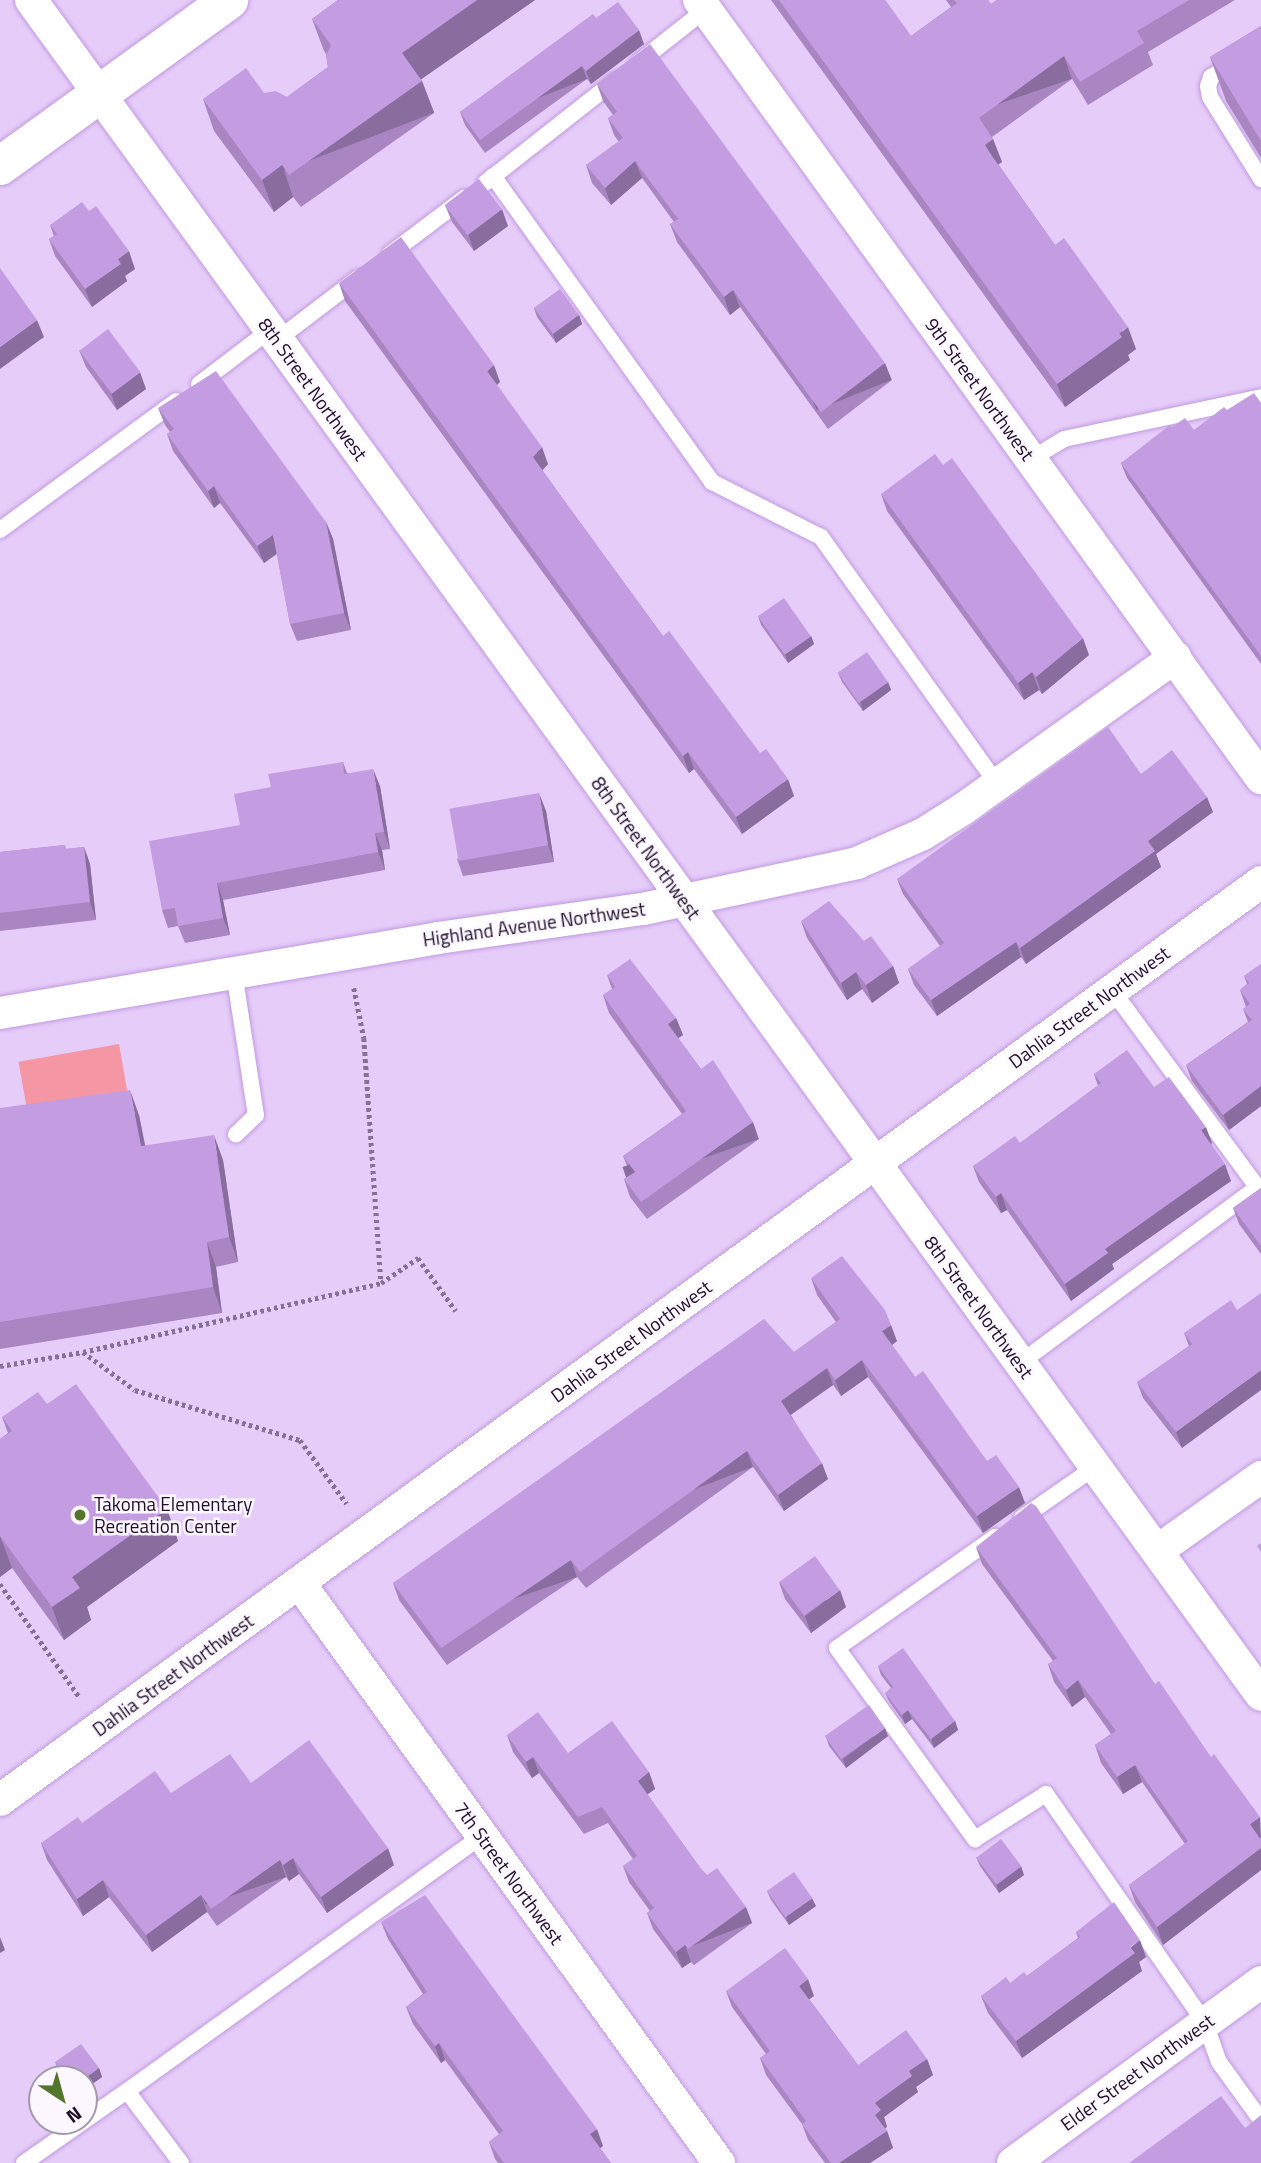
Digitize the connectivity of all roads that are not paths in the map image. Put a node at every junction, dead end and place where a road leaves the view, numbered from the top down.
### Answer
1 (31, 0) edge
2 (229, 0) edge
3 (702, 5) edge
4 (1261, 47) edge
5 (101, 93) junction
6 (0, 166) edge
7 (493, 176) junction
8 (1261, 179) edge
9 (273, 335) junction
10 (1261, 397) edge
11 (1031, 458) junction
12 (0, 530) edge
13 (1175, 657) junction
14 (1261, 778) edge
15 (998, 785) junction
16 (1261, 882) edge
17 (685, 901) junction
18 (234, 972) junction
19 (1112, 990) junction
20 (0, 1013) edge
21 (236, 1134) dead end
22 (875, 1163) junction
23 (1259, 1190) edge
24 (1020, 1363) junction
25 (1095, 1466) junction
26 (1261, 1477) edge
27 (1157, 1551) junction
28 (300, 1584) junction
29 (1261, 1695) edge
30 (0, 1800) edge
31 (482, 1836) junction
32 (1261, 1982) edge
33 (1205, 2022) junction
34 (127, 2091) junction
35 (1261, 2120) edge
36 (1016, 2162) edge
37 (24, 2163) edge
38 (181, 2163) edge
39 (719, 2163) edge

1 - 5 street, 8th Street Northwest
2 - 5 street
3 - 7 lane
3 - 11 street, 9th Street Northwest
4 - 8 lane
5 - 6 street
5 - 9 street, 8th Street Northwest
7 - 9 lane
7 - 15 lane
9 - 12 lane
9 - 17 street, 8th Street Northwest
10 - 11 lane
11 - 13 street, 9th Street Northwest
13 - 14 street, 9th Street Northwest
13 - 15 street, Highland Avenue Northwest
15 - 17 street, Highland Avenue Northwest
16 - 19 street, Dahlia Street Northwest
17 - 18 street, Highland Avenue Northwest
17 - 22 street, 8th Street Northwest
18 - 20 street, Highland Avenue Northwest
18 - 21 lane
19 - 22 street, Dahlia Street Northwest
19 - 23 lane
22 - 24 street, 8th Street Northwest
22 - 28 street, Dahlia Street Northwest
23 - 24 lane
24 - 25 street, 8th Street Northwest
25 - 27 street, 8th Street Northwest
25 - 33 lane
26 - 27 street
27 - 29 street, 8th Street Northwest
28 - 30 street, Dahlia Street Northwest
28 - 31 street, 7th Street Northwest
31 - 34 lane
31 - 39 street, 7th Street Northwest
32 - 33 street, Elder Street Northwest
33 - 35 lane
33 - 36 street, Elder Street Northwest
34 - 37 lane
34 - 38 lane

